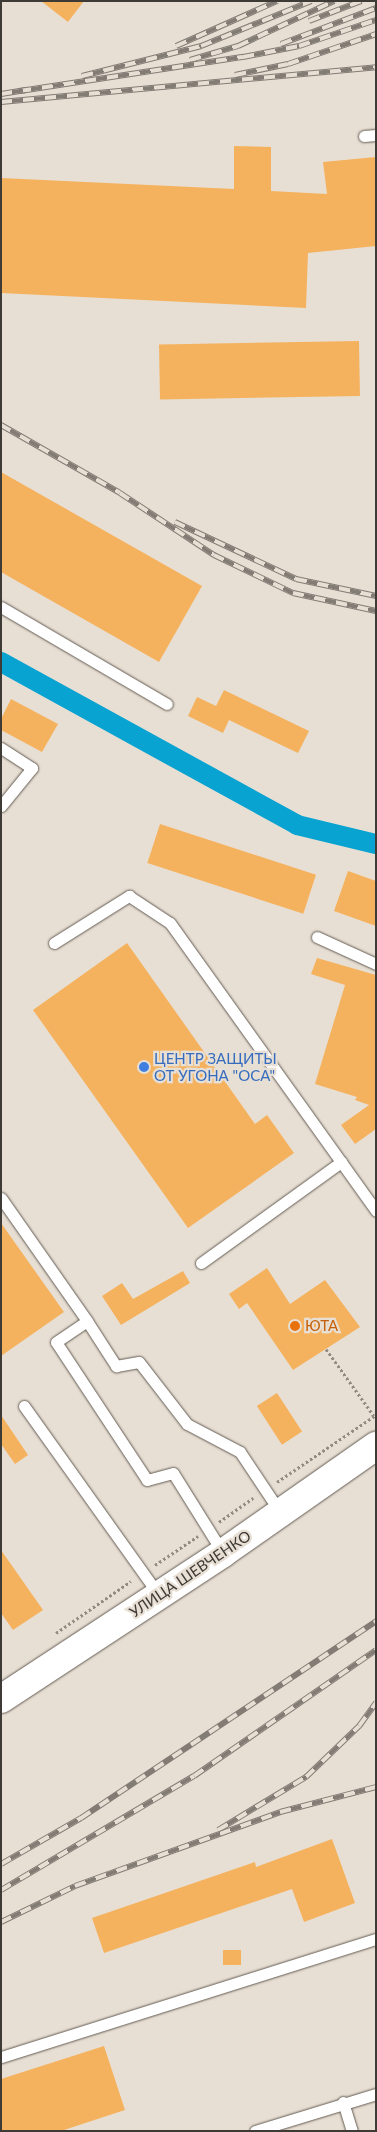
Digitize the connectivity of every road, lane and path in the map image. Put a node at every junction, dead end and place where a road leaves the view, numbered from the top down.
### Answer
1 (1, 607) edge
2 (167, 704) dead end
3 (1, 748) edge
4 (1, 806) edge
5 (317, 937) dead end
6 (54, 943) dead end
7 (376, 964) edge
8 (341, 1162) junction
9 (1, 1198) edge
10 (376, 1211) edge
11 (201, 1263) dead end
12 (87, 1321) junction
13 (326, 1349) dead end
14 (24, 1406) dead end
15 (375, 1416) edge
16 (376, 1446) edge
17 (273, 1501) junction
18 (208, 1529) junction
19 (223, 1553) junction
20 (143, 1574) junction
21 (159, 1595) junction
22 (48, 1638) dead end
23 (1, 1699) edge
24 (376, 1939) edge
25 (1, 2057) edge
26 (376, 2094) edge
27 (343, 2102) junction
28 (256, 2131) edge
29 (352, 2131) edge

1 - 2 lane
3 - 4 lane
5 - 7 lane
6 - 8 lane
8 - 10 lane
8 - 11 lane
9 - 12 lane
12 - 17 lane
12 - 18 lane
13 - 15 path
14 - 20 lane
15 - 17 path
16 - 17 street, УЛИЦА ШЕВЧЕНКО
17 - 18 path
17 - 19 street, УЛИЦА ШЕВЧЕНКО
18 - 19 lane
18 - 20 path
19 - 21 street, УЛИЦА ШЕВЧЕНКО
20 - 21 lane
20 - 22 path
21 - 23 street, УЛИЦА ШЕВЧЕНКО
24 - 25 lane
26 - 27 lane
27 - 28 lane
27 - 29 lane

